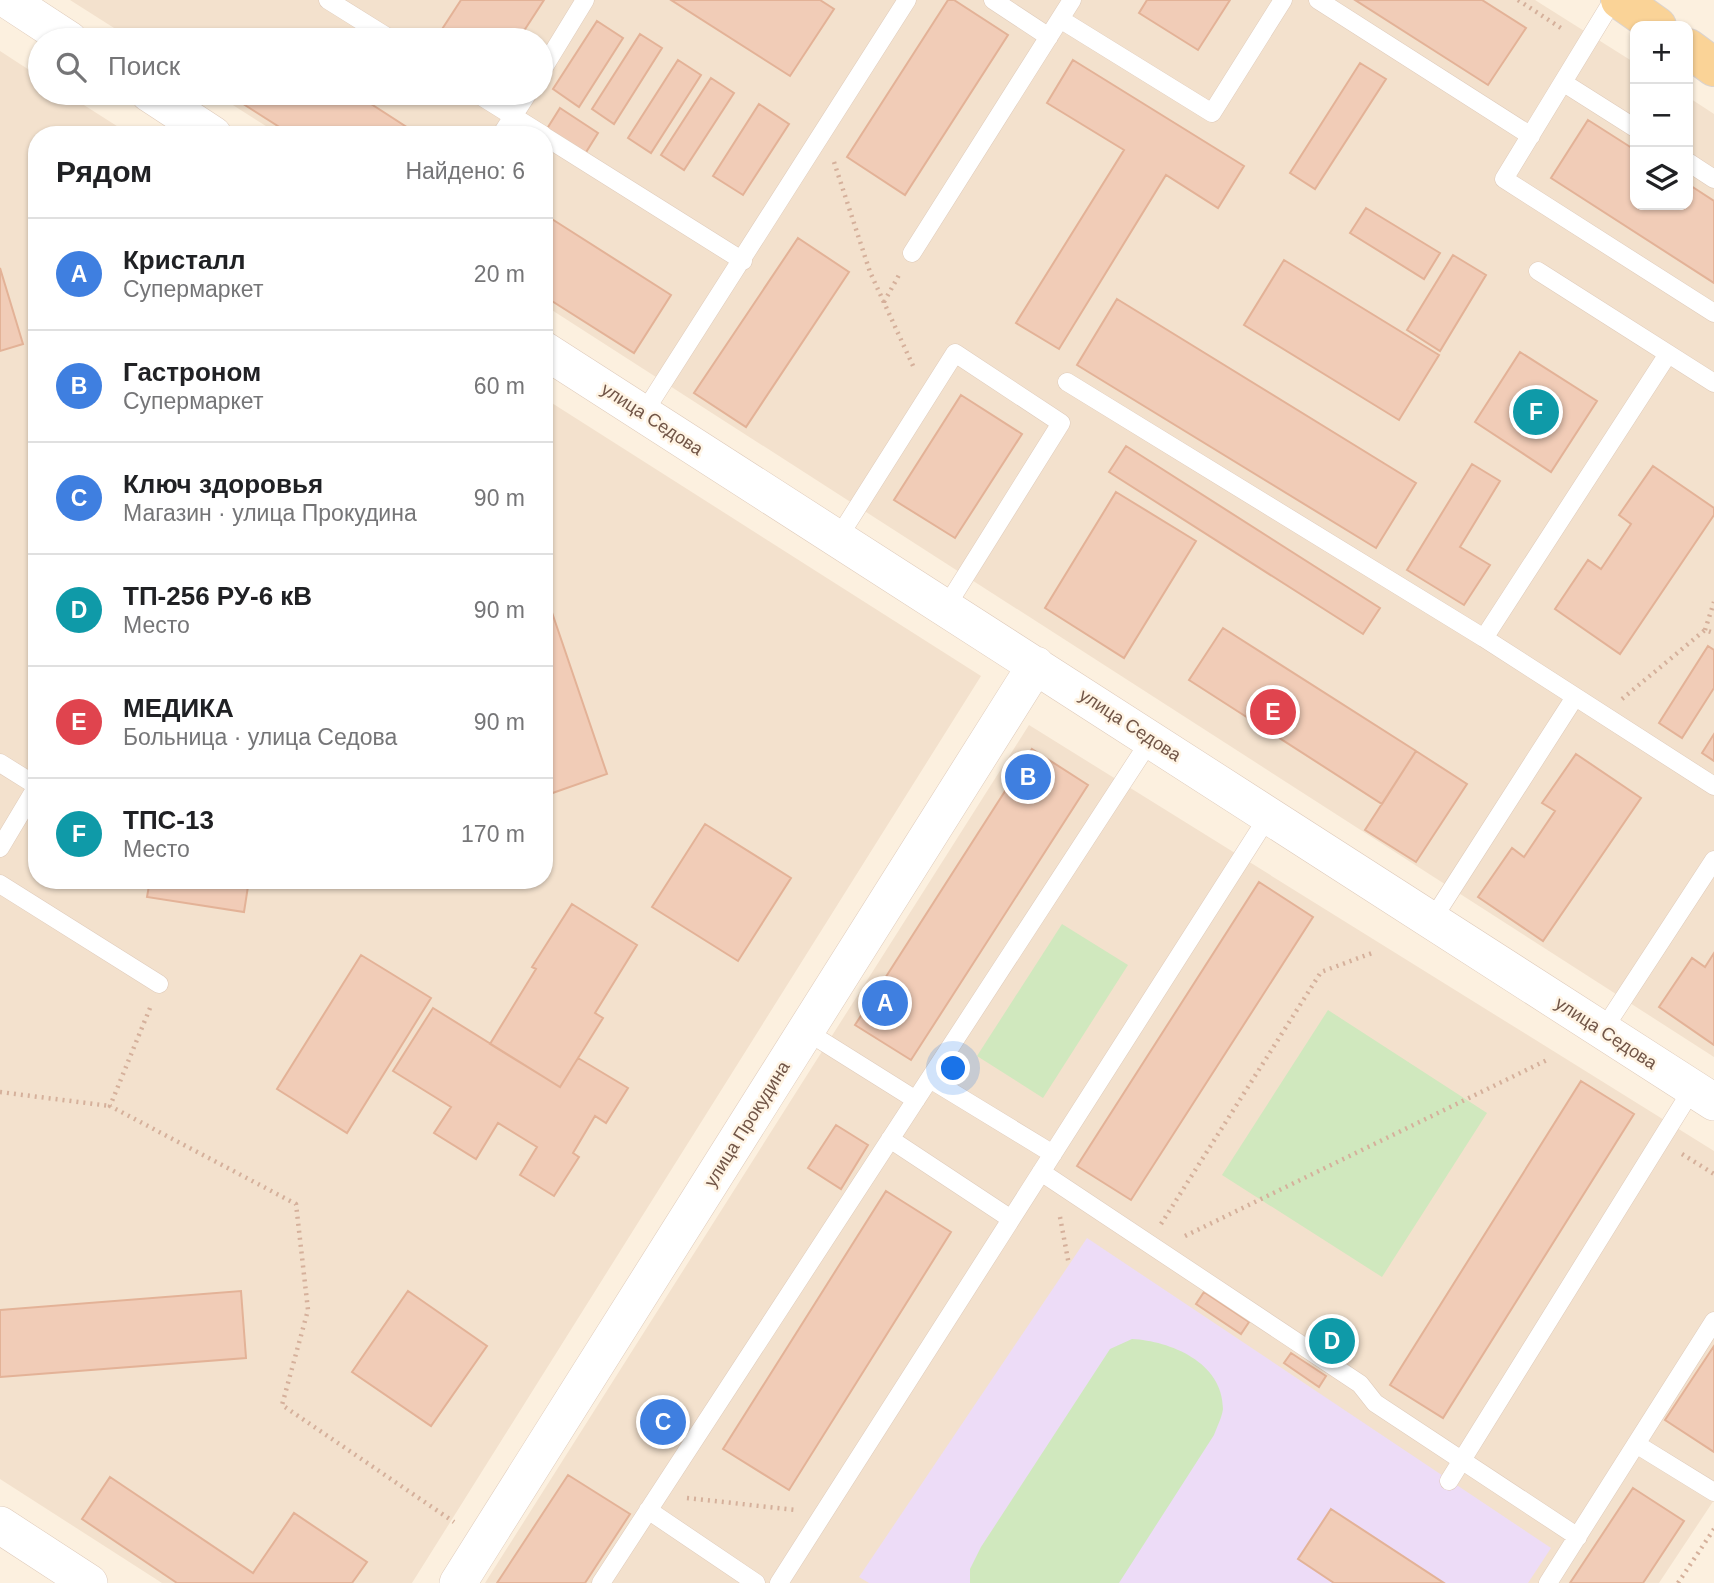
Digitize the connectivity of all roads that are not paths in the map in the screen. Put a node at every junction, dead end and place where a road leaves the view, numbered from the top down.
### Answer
1 (8, 0) edge
2 (328, 0) edge
3 (585, 0) edge
4 (993, 0) edge
5 (1072, 0) edge
6 (1283, 0) edge
7 (1318, 0) edge
8 (1614, 0) edge
9 (1620, 0) edge
10 (898, 3) edge
11 (1060, 19) junction
12 (1650, 21) edge
13 (51, 28) edge
14 (373, 28) edge
15 (1049, 37) junction
16 (553, 52) edge
17 (1693, 52) edge
18 (1714, 67) edge
19 (1564, 83) junction
20 (167, 105) edge
21 (495, 105) edge
22 (520, 105) edge
23 (513, 116) junction
24 (1630, 125) edge
25 (199, 126) edge
26 (507, 126) edge
27 (529, 126) edge
28 (1531, 135) junction
29 (553, 141) edge
30 (1693, 165) edge
31 (1714, 179) edge
32 (912, 253) dead end
33 (743, 261) junction
34 (1538, 271) dead end
35 (1714, 313) edge
36 (1668, 354) junction
37 (553, 356) edge
38 (1067, 382) dead end
39 (1714, 383) edge
40 (643, 414) junction
41 (838, 538) junction
42 (946, 607) junction
43 (1484, 638) junction
44 (1036, 664) junction
45 (1575, 697) junction
46 (1151, 739) junction
47 (0, 763) edge
48 (28, 780) edge
49 (1714, 786) edge
50 (28, 801) edge
51 (1269, 815) junction
52 (0, 848) edge
53 (1714, 860) edge
54 (0, 884) edge
55 (1432, 920) junction
56 (159, 984) road end
57 (1603, 1030) junction
58 (806, 1031) junction
59 (930, 1079) junction
60 (1703, 1095) edge
61 (916, 1100) junction
62 (890, 1139) junction
63 (1053, 1154) junction
64 (1048, 1177) junction
65 (1011, 1219) junction
66 (1714, 1321) edge
67 (1636, 1444) junction
68 (1461, 1461) junction
69 (1449, 1481) dead end
70 (1714, 1492) edge
71 (653, 1503) junction
72 (0, 1525) edge
73 (1578, 1536) junction
74 (787, 1580) edge
75 (89, 1583) edge
76 (458, 1583) edge
77 (601, 1583) edge
78 (756, 1583) edge
79 (1548, 1583) edge

1 - 13 street
2 - 14 lane
3 - 16 lane
4 - 15 lane
5 - 11 lane
6 - 11 lane
7 - 28 lane
8 - 19 lane
9 - 12 main road
10 - 33 lane
11 - 15 lane
15 - 32 lane
17 - 18 main road
19 - 24 lane
19 - 28 lane
20 - 25 street
21 - 23 lane
22 - 23 lane
23 - 26 lane
23 - 27 lane
28 - 35 lane
29 - 33 lane
30 - 31 lane
33 - 40 lane
34 - 36 lane
36 - 39 lane
36 - 43 lane
37 - 40 street, улица Седова
38 - 43 lane
40 - 41 street, улица Седова
41 - 42 street, улица Седова
41 - 42 lane
42 - 44 street, улица Седова
43 - 45 lane
44 - 46 street, улица Седова
44 - 58 street, улица Прокудина
45 - 49 lane
45 - 55 lane
46 - 51 street, улица Седова
46 - 59 lane
47 - 48 lane
50 - 52 lane
51 - 55 street, улица Седова
51 - 63 lane
53 - 57 lane
54 - 56 lane
55 - 57 street, улица Седова
57 - 60 street, улица Седова
58 - 61 lane
58 - 76 street, улица Прокудина
59 - 61 lane
59 - 63 lane
60 - 68 lane
61 - 62 lane
62 - 65 lane
62 - 71 lane
63 - 64 lane
64 - 65 lane
64 - 68 lane
65 - 74 lane
66 - 67 lane
67 - 70 lane
67 - 73 lane
68 - 69 lane
68 - 73 lane
71 - 77 lane
71 - 78 lane
72 - 75 street
73 - 79 lane

